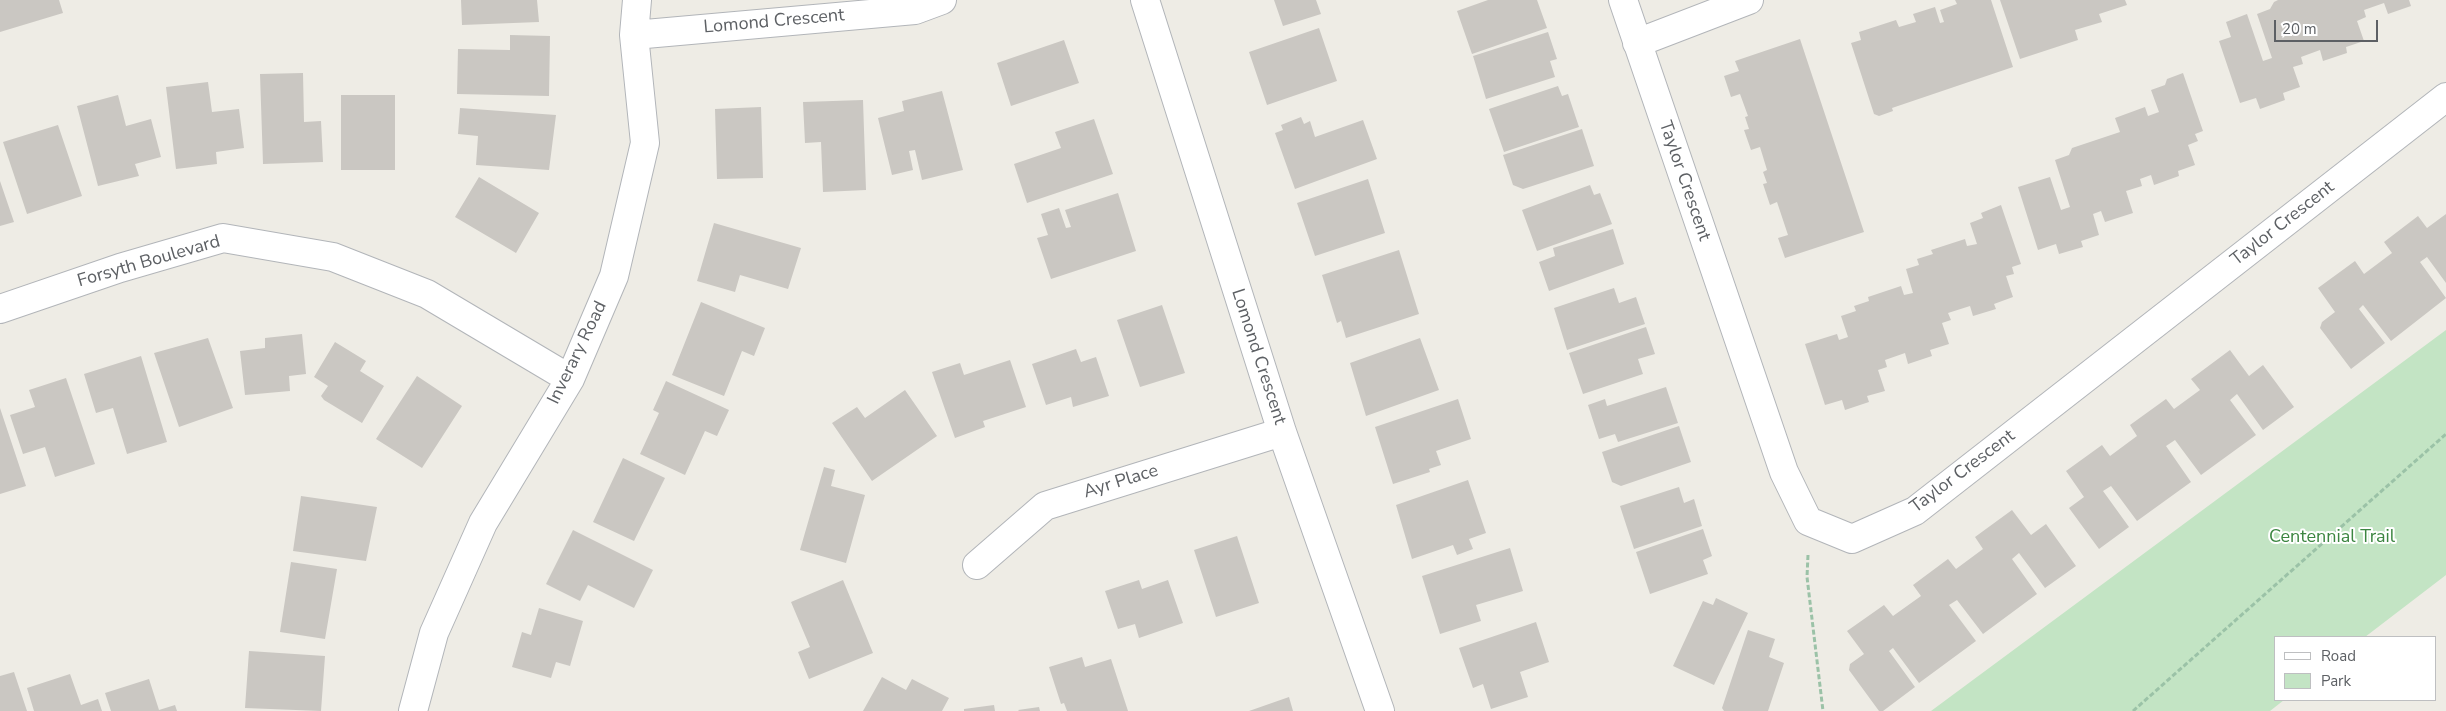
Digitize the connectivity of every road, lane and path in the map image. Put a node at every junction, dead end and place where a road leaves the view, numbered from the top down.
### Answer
1 (637, 0) edge
2 (942, 0) edge
3 (1145, 0) edge
4 (1624, 0) edge
5 (1749, 0) edge
6 (634, 35) junction
7 (1637, 43) junction
8 (2446, 97) edge
9 (0, 309) edge
10 (570, 379) junction
11 (1282, 432) junction
12 (2446, 434) edge
13 (1808, 521) junction
14 (977, 565) dead end
15 (413, 711) edge
16 (1380, 711) edge
17 (1823, 711) edge
18 (2133, 711) edge

1 - 6 street, Inverary Road
2 - 6 street, Lomond Crescent
3 - 11 street, Lomond Crescent
4 - 7 street, Taylor Crescent
5 - 7 street
6 - 10 street, Inverary Road
7 - 13 street, Taylor Crescent
8 - 13 street, Taylor Crescent
9 - 10 street, Forsyth Boulevard
10 - 15 street, Inverary Road
11 - 14 street, Ayr Place
11 - 16 street, Lomond Crescent
12 - 18 path
13 - 17 path

